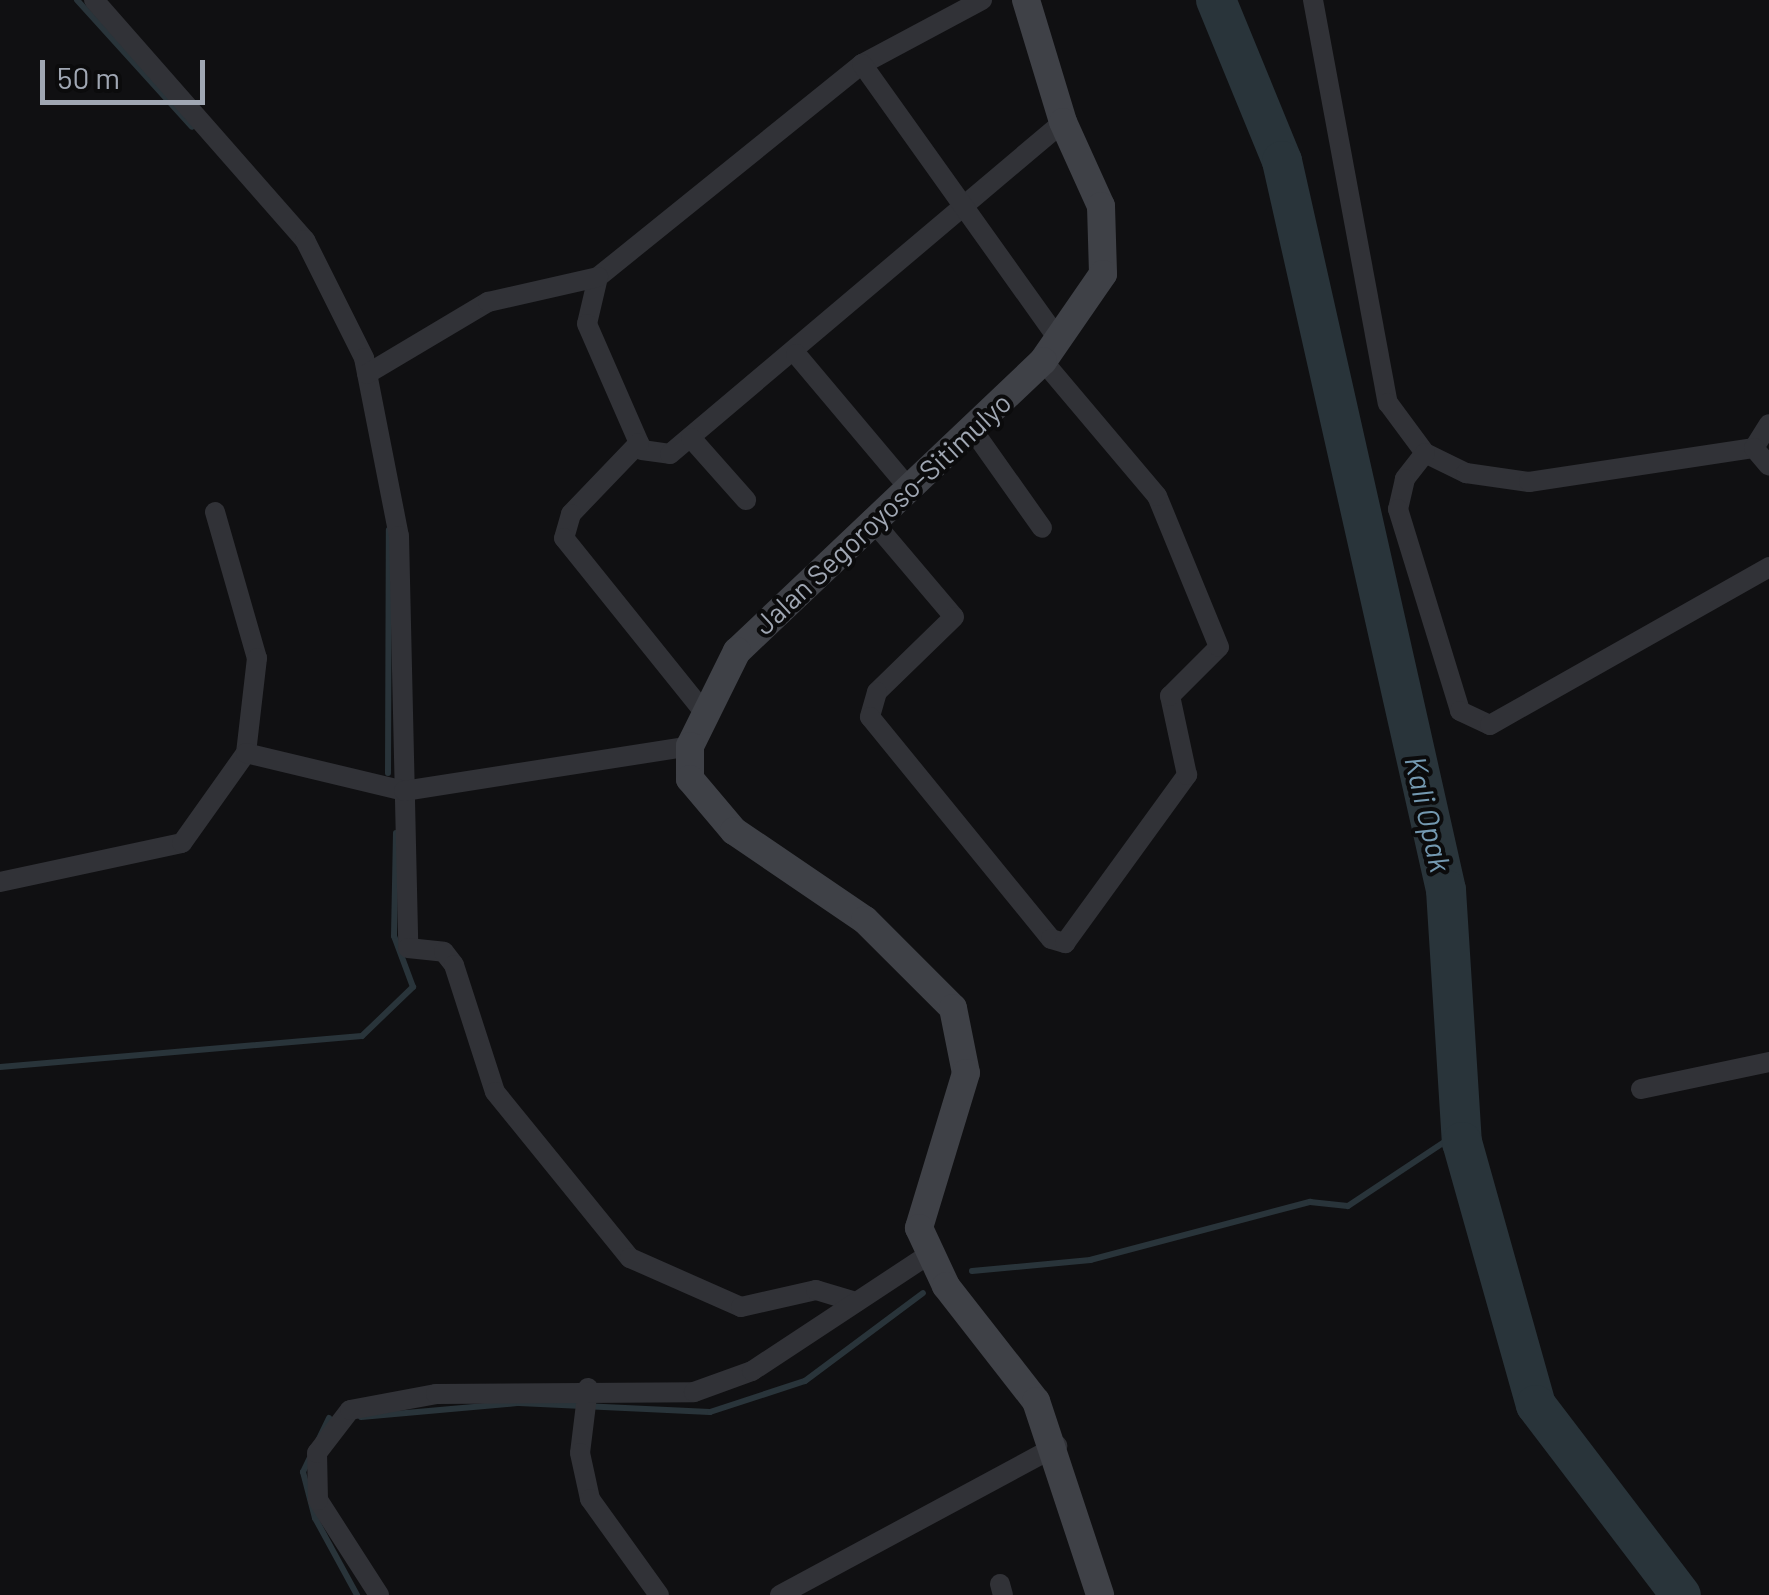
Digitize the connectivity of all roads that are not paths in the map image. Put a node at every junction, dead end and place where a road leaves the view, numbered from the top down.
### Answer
1 (94, 0) edge
2 (982, 0) edge
3 (1026, 0) edge
4 (1313, 0) edge
5 (862, 64) junction
6 (1063, 122) junction
7 (969, 204) junction
8 (598, 277) junction
9 (1052, 352) junction
10 (796, 354) junction
11 (367, 374) junction
12 (1769, 424) edge
13 (972, 429) junction
14 (690, 438) junction
15 (639, 443) junction
16 (1754, 448) junction
17 (1425, 454) junction
18 (1769, 466) edge
19 (908, 487) junction
20 (746, 500) dead end
21 (215, 512) dead end
22 (871, 519) junction
23 (1042, 528) dead end
24 (1769, 567) edge
25 (703, 710) junction
26 (690, 746) junction
27 (246, 754) junction
28 (404, 791) junction
29 (0, 882) edge
30 (1769, 1062) edge
31 (1641, 1089) dead end
32 (928, 1255) junction
33 (856, 1302) junction
34 (586, 1393) junction
35 (1057, 1446) junction
36 (378, 1595) edge
37 (659, 1595) edge
38 (780, 1595) edge
39 (1100, 1595) edge

1 - 11 street
2 - 5 street
3 - 6 main road, Jalan Segoroyoso-Sitimulyo
4 - 17 street
5 - 7 street
5 - 8 street
6 - 7 street
6 - 9 main road, Jalan Segoroyoso-Sitimulyo
7 - 9 street
7 - 10 street
8 - 11 street
8 - 15 street
9 - 13 main road, Jalan Segoroyoso-Sitimulyo
9 - 22 street
10 - 14 street
10 - 19 street
11 - 28 street
12 - 16 street
13 - 19 main road, Jalan Segoroyoso-Sitimulyo
13 - 23 street
14 - 15 street
14 - 20 street
15 - 25 street
16 - 17 street
16 - 18 street
17 - 24 street
19 - 22 main road, Jalan Segoroyoso-Sitimulyo
21 - 27 street
22 - 25 main road, Jalan Segoroyoso-Sitimulyo
25 - 26 main road, Jalan Segoroyoso-Sitimulyo
26 - 28 street
26 - 32 main road, Jalan Segoroyoso-Sitimulyo
27 - 28 street
27 - 29 street
28 - 33 street
30 - 31 street
32 - 33 street
32 - 35 main road
33 - 34 street
34 - 36 street
34 - 37 street
35 - 38 street
35 - 39 main road

